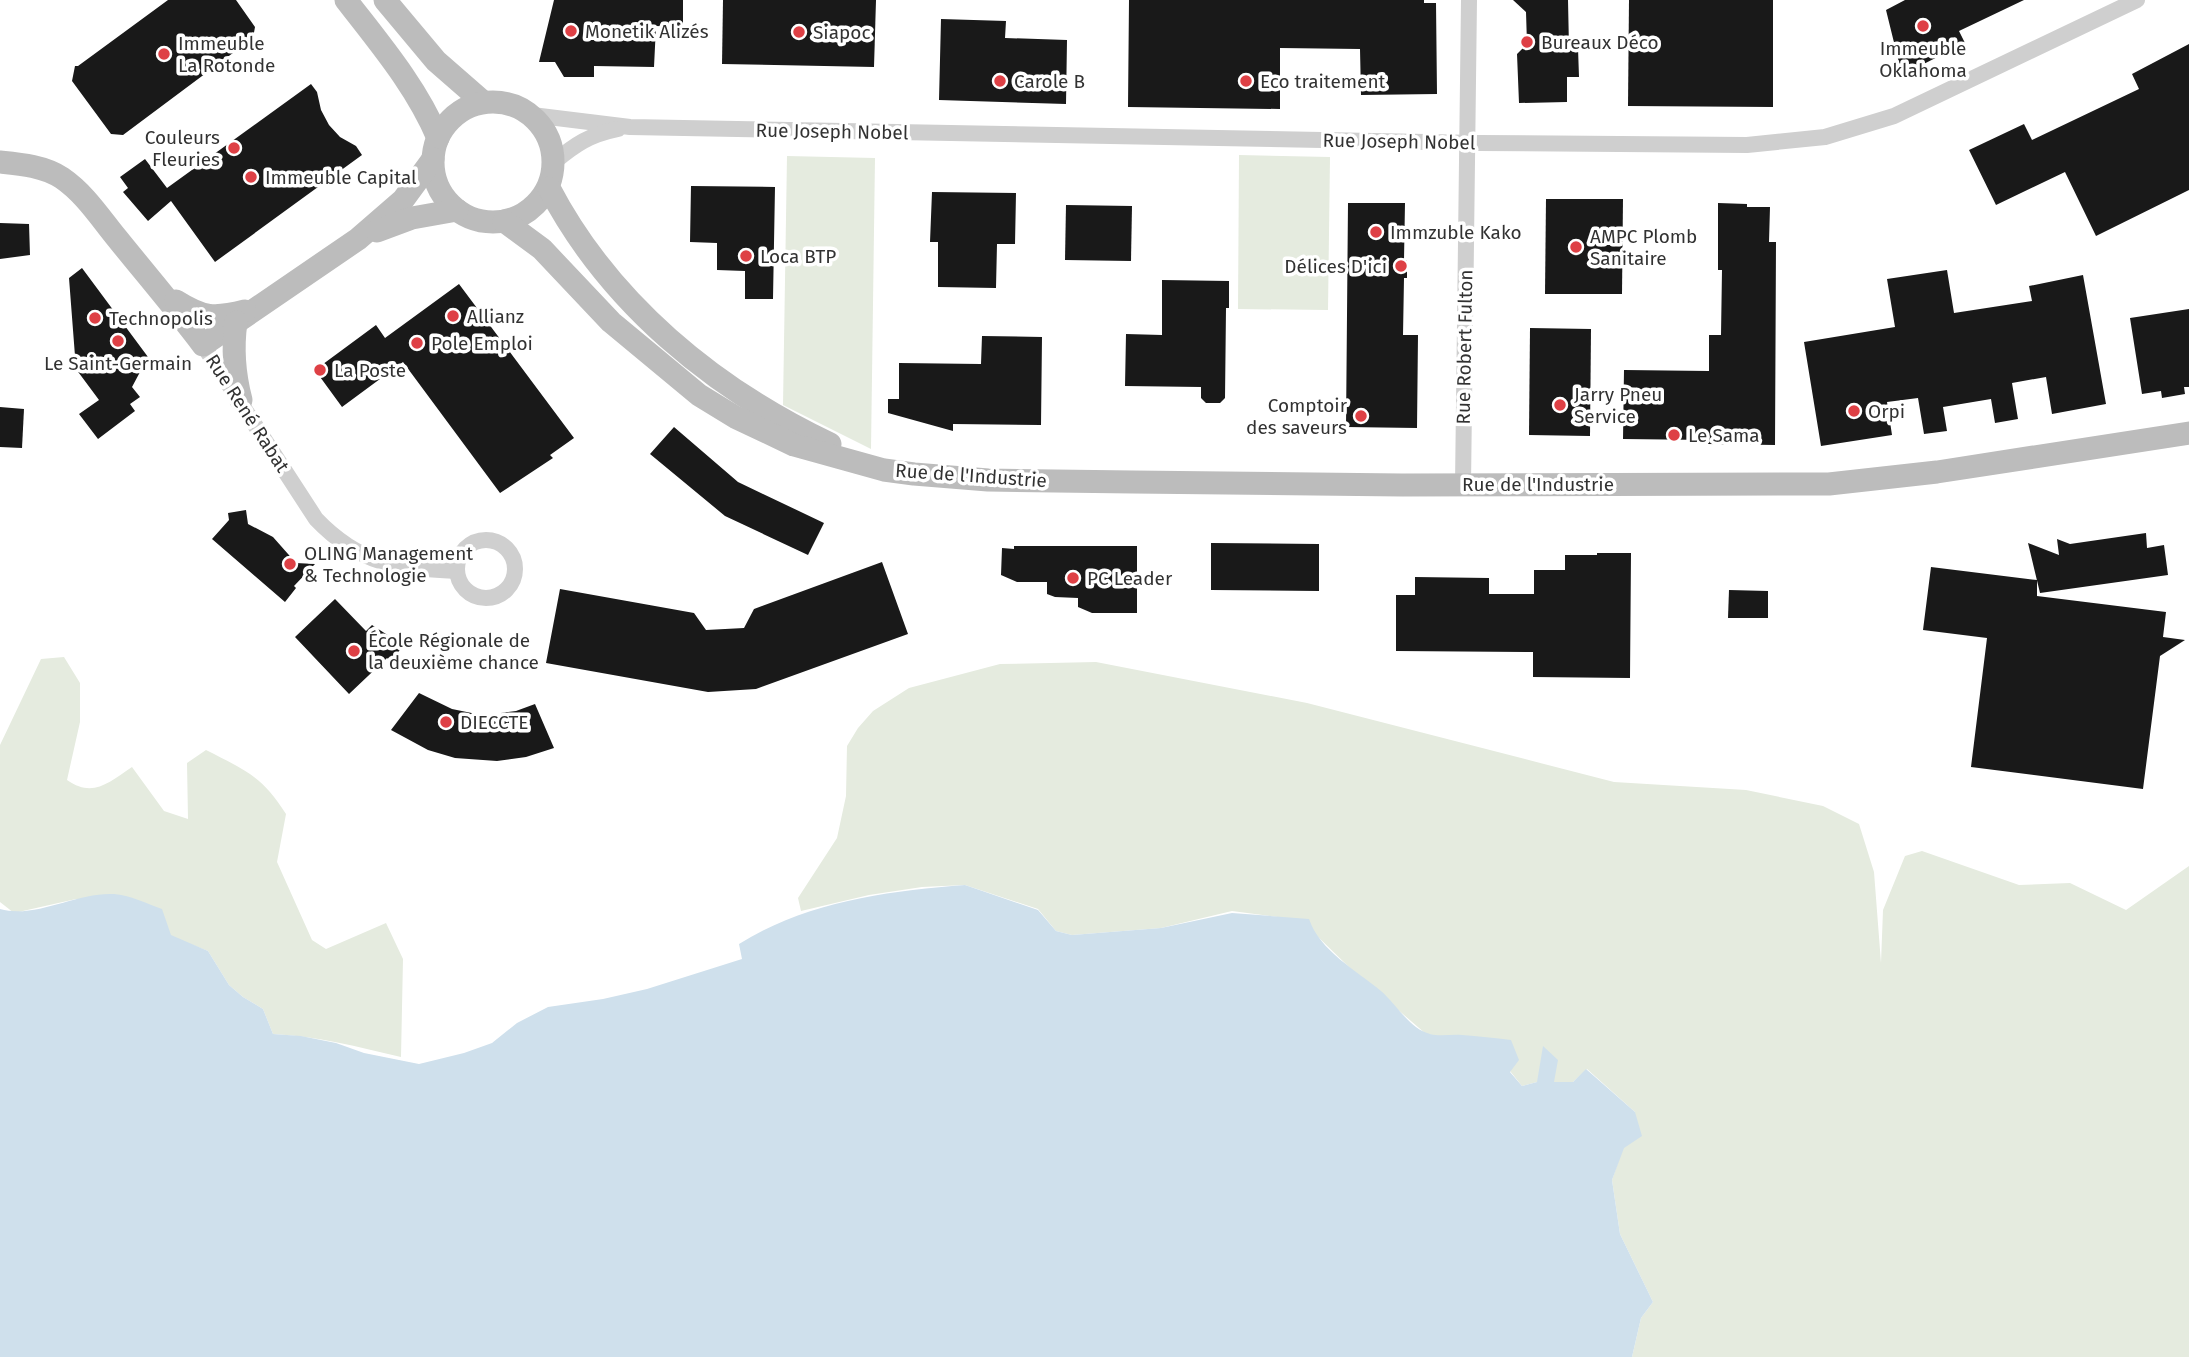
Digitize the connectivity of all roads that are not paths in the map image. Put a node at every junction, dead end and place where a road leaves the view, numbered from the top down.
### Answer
1 (346, 0) edge
2 (385, 0) edge
3 (1469, 0) edge
4 (2137, 0) edge
5 (483, 102) junction
6 (532, 116) junction
7 (631, 127) junction
8 (1466, 142) junction
9 (435, 148) junction
10 (0, 162) edge
11 (554, 162) junction
12 (548, 188) junction
13 (457, 210) junction
14 (503, 221) junction
15 (358, 239) junction
16 (166, 296) junction
17 (255, 309) junction
18 (236, 322) junction
19 (203, 345) junction
20 (241, 400) junction
21 (2189, 433) edge
22 (884, 470) junction
23 (1463, 485) junction
24 (457, 571) dead end

1 - 9 main road
2 - 5 main road
3 - 8 street, Rue Robert Fulton
4 - 8 street, Rue Joseph Nobel
5 - 6 main road
5 - 9 main road
6 - 7 street, Rue Joseph Nobel
6 - 11 main road
7 - 8 street, Rue Joseph Nobel
7 - 11 street, Rue Joseph Nobel
8 - 23 street, Rue Robert Fulton
9 - 13 main road
9 - 15 main road
10 - 16 main road, Rue René Rabat
11 - 12 main road
12 - 14 main road
12 - 22 main road, Rue de l'Industrie
13 - 14 main road, Rue de l'Industrie
13 - 15 main road
14 - 22 main road, Rue de l'Industrie
15 - 17 main road
16 - 17 main road
16 - 19 main road, Rue René Rabat
17 - 18 main road
18 - 19 main road
18 - 20 main road
19 - 20 street, Rue René Rabat
20 - 24 street, Rue René Rabat
21 - 23 main road, Rue de l'Industrie
22 - 23 main road, Rue de l'Industrie

